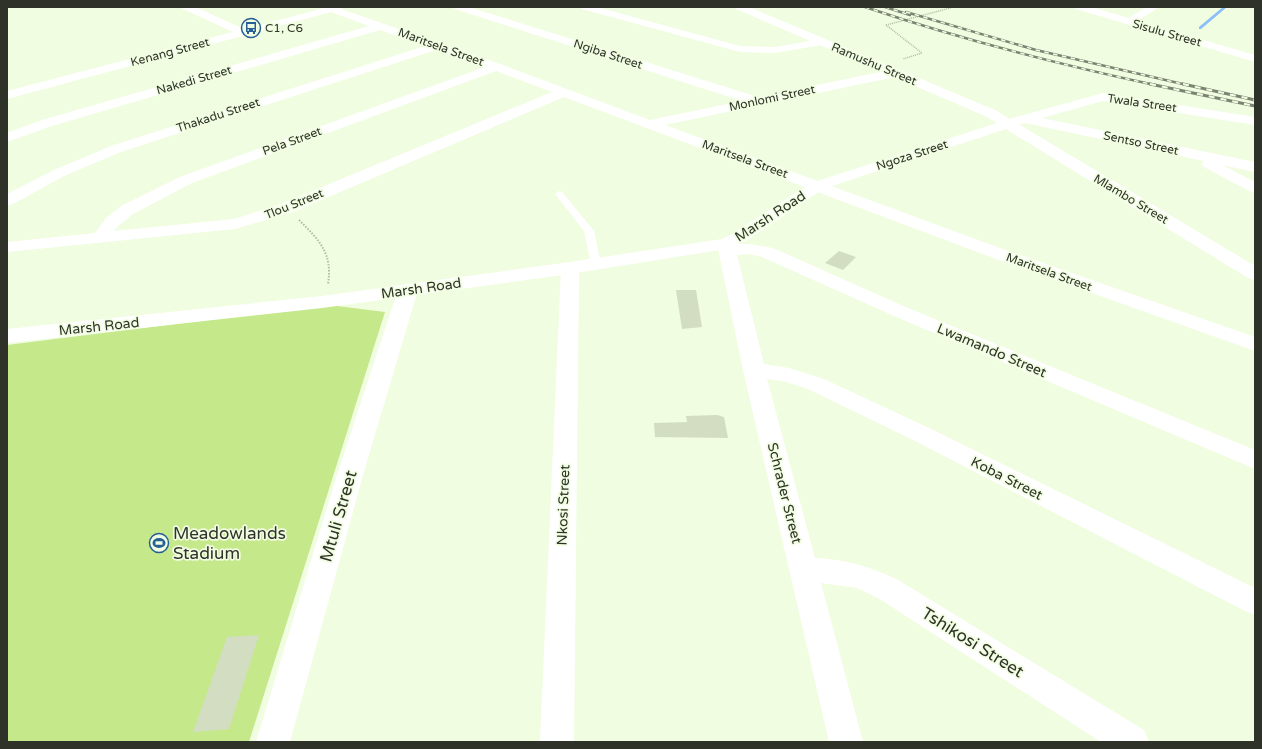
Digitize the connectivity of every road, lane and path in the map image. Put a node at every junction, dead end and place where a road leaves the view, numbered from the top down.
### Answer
1 (187, 7) edge
2 (459, 7) edge
3 (586, 7) edge
4 (740, 7) edge
5 (954, 7) edge
6 (1080, 7) edge
7 (1154, 7) edge
8 (332, 8) edge
9 (637, 10) dead end
10 (1129, 22) junction
11 (381, 26) junction
12 (668, 29) junction
13 (244, 33) junction
14 (822, 42) junction
15 (436, 46) junction
16 (1255, 46) edge
17 (1249, 57) edge
18 (880, 66) junction
19 (496, 67) junction
20 (894, 73) junction
21 (564, 92) junction
22 (7, 95) edge
23 (756, 101) junction
24 (1026, 119) junction
25 (1255, 121) edge
26 (649, 124) junction
27 (1007, 124) junction
28 (7, 138) edge
29 (1189, 153) junction
30 (1255, 167) edge
31 (817, 186) junction
32 (1255, 188) edge
33 (559, 194) dead end
34 (7, 201) edge
35 (287, 208) junction
36 (101, 237) junction
37 (7, 247) edge
38 (727, 247) junction
39 (596, 264) junction
40 (570, 268) junction
41 (1255, 274) edge
42 (408, 290) junction
43 (322, 302) junction
44 (7, 336) edge
45 (1255, 344) edge
46 (754, 370) junction
47 (1255, 460) edge
48 (804, 570) junction
49 (1255, 602) edge
50 (273, 742) edge
51 (557, 742) edge
52 (846, 742) edge
53 (1132, 742) edge

1 - 13 street
2 - 23 street, Ngiba Street
3 - 12 street
4 - 14 street, Ramushu Street
5 - 18 path
6 - 10 street, Sisulu Street
7 - 10 street
8 - 11 street, Maritsela Street
8 - 13 street, Kenang Street
9 - 12 street
10 - 17 street, Sisulu Street
11 - 15 street, Maritsela Street
11 - 28 street, Nakedi Street
12 - 14 street
13 - 22 street, Kenang Street
14 - 18 street, Ramushu Street
15 - 19 street, Maritsela Street
15 - 34 street, Thakadu Street
16 - 17 street
18 - 20 street, Ramushu Street
19 - 21 street, Maritsela Street
19 - 36 street, Pela Street
20 - 23 street, Monlomi Street
20 - 27 street, Ramushu Street
21 - 26 street, Maritsela Street
21 - 35 street, Tlou Street
23 - 26 street, Monlomi Street
24 - 25 street, Twala Street
24 - 27 street, Twala Street
24 - 29 street, Sentso Street
26 - 31 street, Maritsela Street
27 - 31 street, Ngoza Street
27 - 41 street, Mlambo Street
29 - 30 street, Sentso Street
29 - 32 street
31 - 38 street, Marsh Road
31 - 45 street, Maritsela Street
33 - 39 lane
35 - 36 street, Tlou Street
35 - 43 path
36 - 37 street, Tlou Street
38 - 39 street, Marsh Road
38 - 46 street, Schrader Street
38 - 47 street, Lwamando Street
39 - 40 street, Marsh Road
40 - 42 street, Marsh Road
40 - 51 street, Nkosi Street
42 - 43 street, Marsh Road
42 - 50 street, Mtuli Street
43 - 44 street, Marsh Road
46 - 48 street, Schrader Street
46 - 49 street, Koba Street
48 - 52 street, Schrader Street
48 - 53 street, Tshikosi Street

